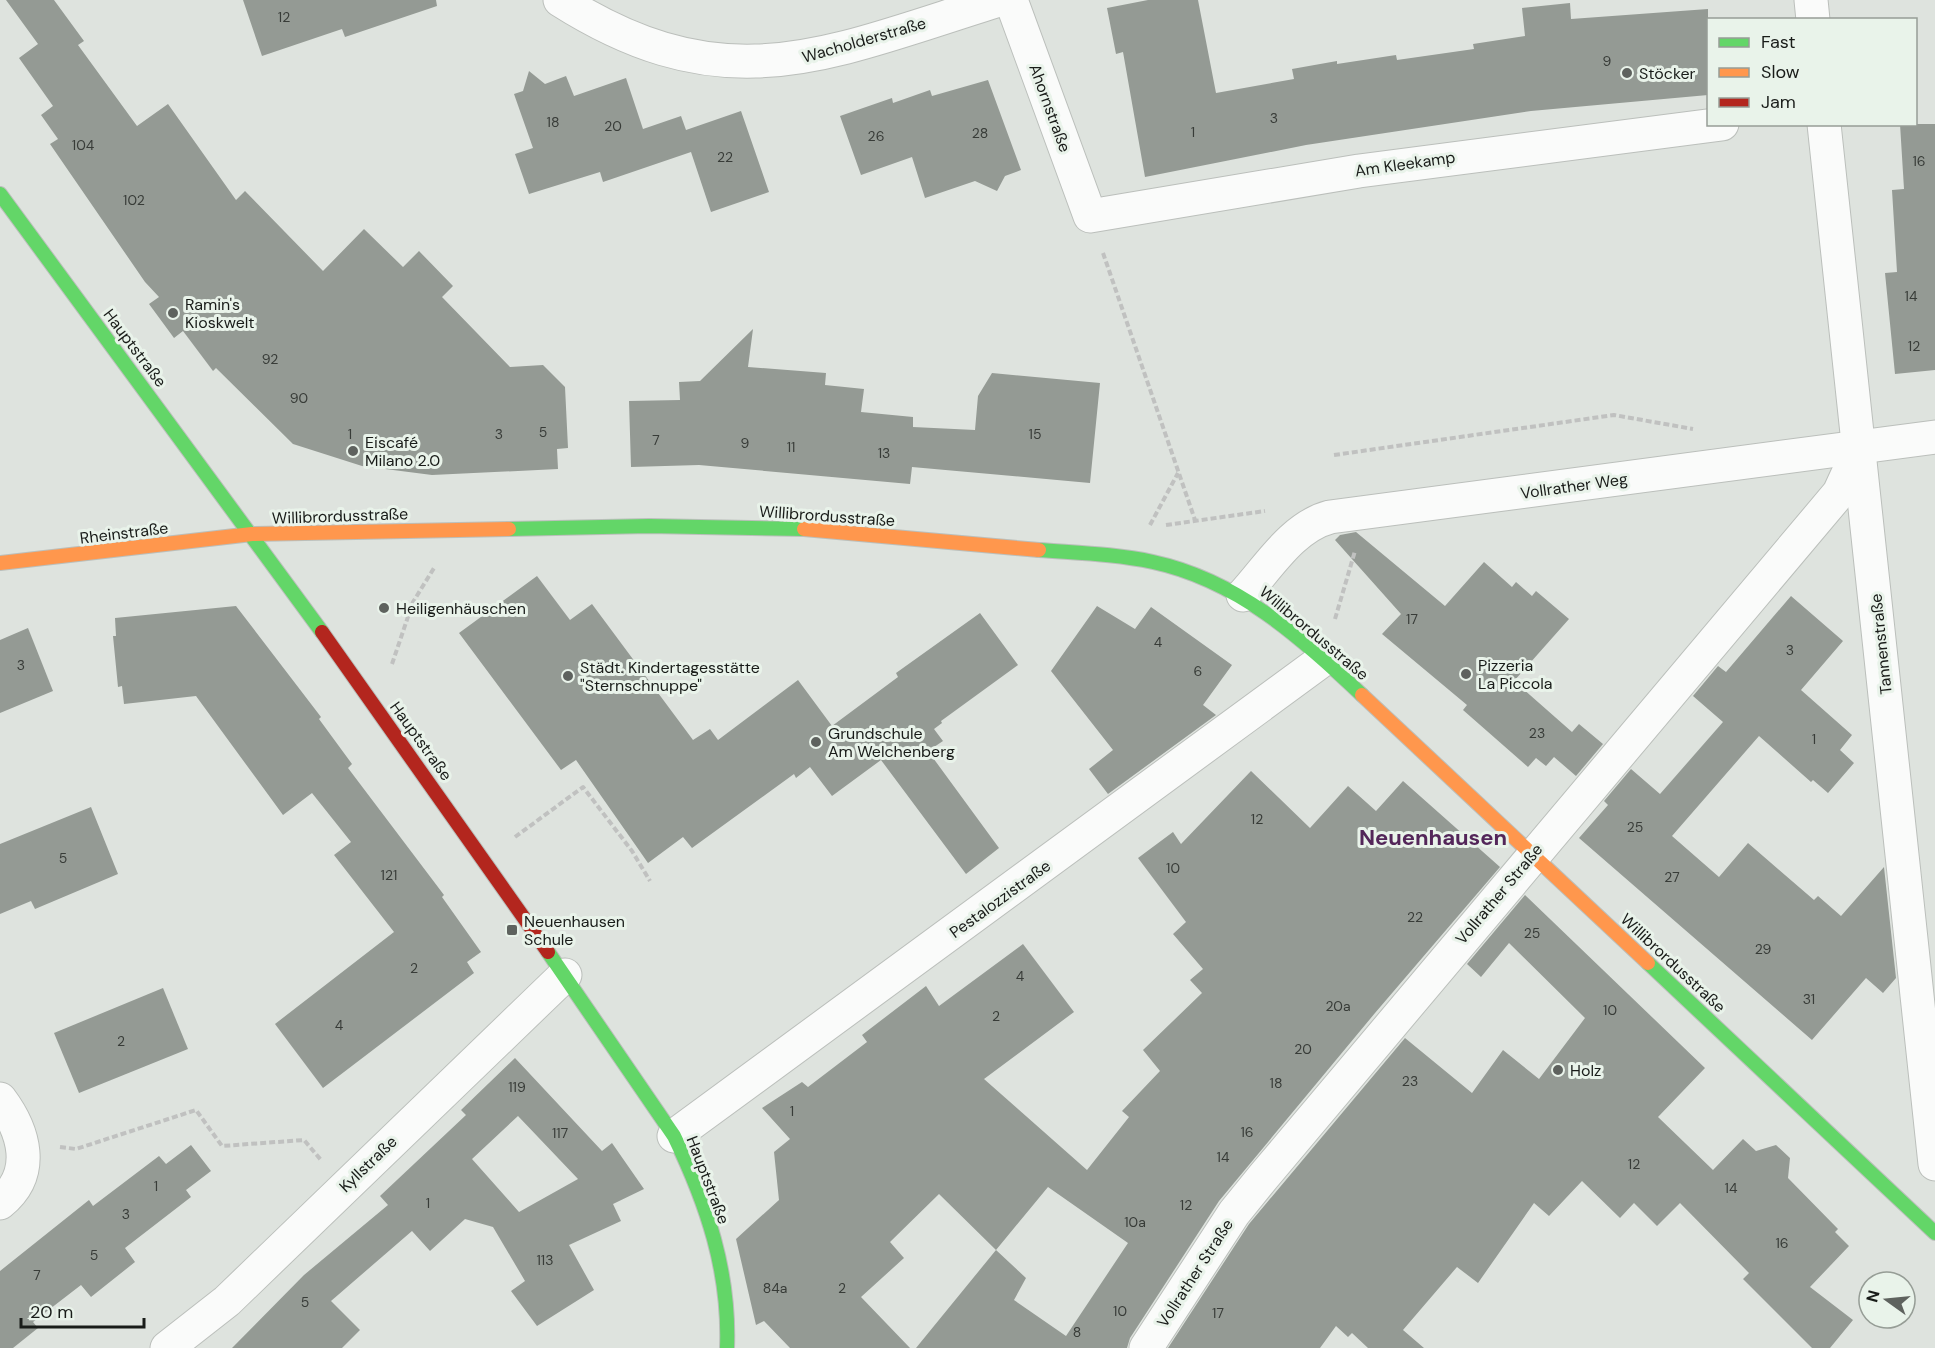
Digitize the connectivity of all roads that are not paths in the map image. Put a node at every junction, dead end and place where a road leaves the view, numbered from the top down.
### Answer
1 (560, 0) edge
2 (999, 0) edge
3 (1011, 0) edge
4 (1811, 0) edge
5 (1813, 18) edge
6 (1707, 126) edge
7 (1824, 126) edge
8 (0, 194) edge
9 (1090, 216) joint
10 (1935, 437) edge
11 (1860, 447) junction
12 (252, 534) junction
13 (0, 563) edge
14 (1243, 595) junction
15 (1324, 659) junction
16 (1533, 854) junction
17 (565, 975) junction
18 (0, 1099) edge
19 (674, 1136) junction
20 (1935, 1164) edge
21 (2, 1201) edge
22 (1935, 1233) edge
23 (167, 1348) edge
24 (727, 1348) edge
25 (1146, 1348) edge

1 - 2 street, Wacholderstraße
3 - 9 street, Ahornstraße
4 - 5 street
6 - 9 street, Am Kleekamp
7 - 11 street, Tannenstraße
8 - 12 street, Hauptstraße
10 - 11 street, Vollrather Weg
11 - 14 street, Vollrather Weg
11 - 16 street, Vollrather Straße
11 - 20 street, Tannenstraße
12 - 13 street, Rheinstraße
12 - 14 street, Willibrordusstraße
12 - 17 street, Hauptstraße
14 - 15 street, Willibrordusstraße
15 - 16 street, Willibrordusstraße
15 - 19 street, Pestalozzistraße
16 - 22 street, Willibrordusstraße
16 - 25 street, Vollrather Straße
17 - 19 street, Hauptstraße
17 - 23 street, Kyllstraße
18 - 21 street
19 - 24 street, Hauptstraße

